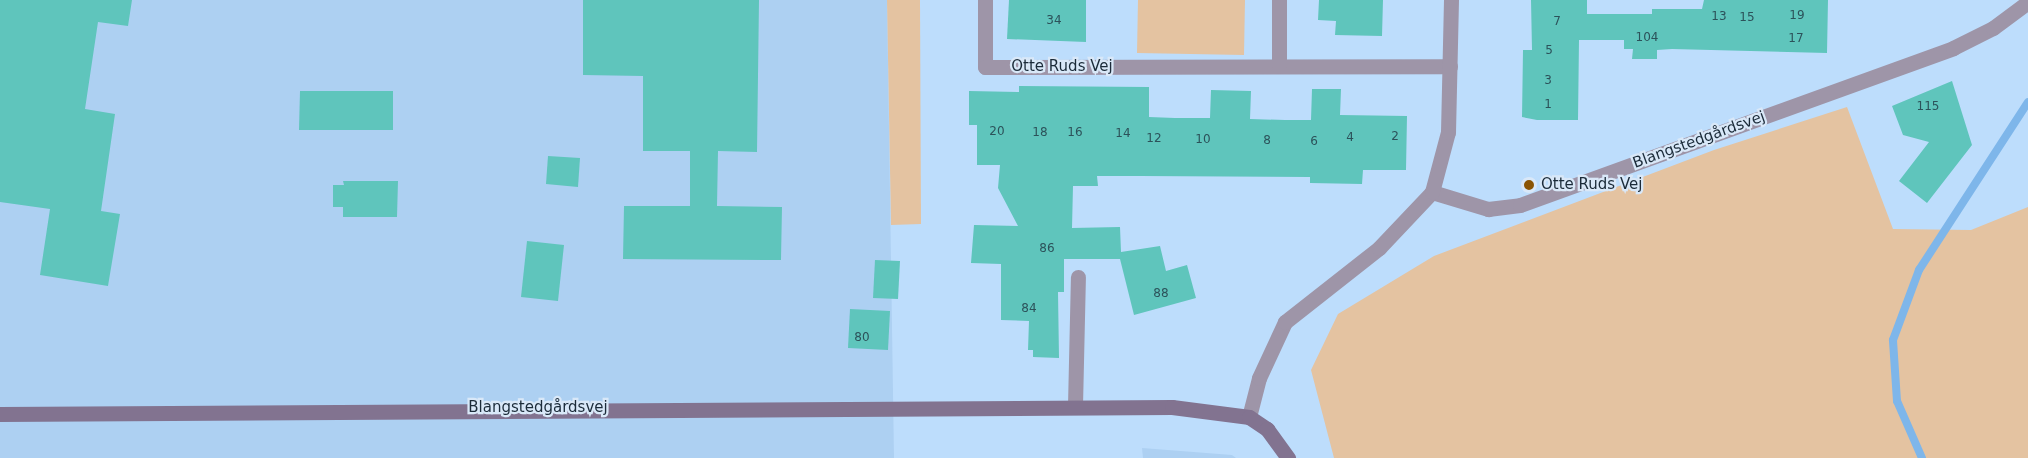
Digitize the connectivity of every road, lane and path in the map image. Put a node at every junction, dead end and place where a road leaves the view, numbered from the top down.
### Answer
1 (985, 0) edge
2 (1279, 0) edge
3 (1451, 0) edge
4 (2028, 2) edge
5 (1278, 66) junction
6 (1450, 66) junction
7 (1432, 192) junction
8 (1078, 277) dead end
9 (1075, 406) junction
10 (0, 414) edge
11 (1249, 417) junction
12 (1288, 458) edge

1 - 5 street, Otte Ruds Vej
2 - 5 street
3 - 6 street
4 - 7 street, Blangstedgårdsvej
5 - 6 street, Otte Ruds Vej
6 - 7 street
7 - 11 street
8 - 9 street
9 - 10 street, Blangstedgårdsvej
9 - 11 street, Blangstedgårdsvej
11 - 12 street

